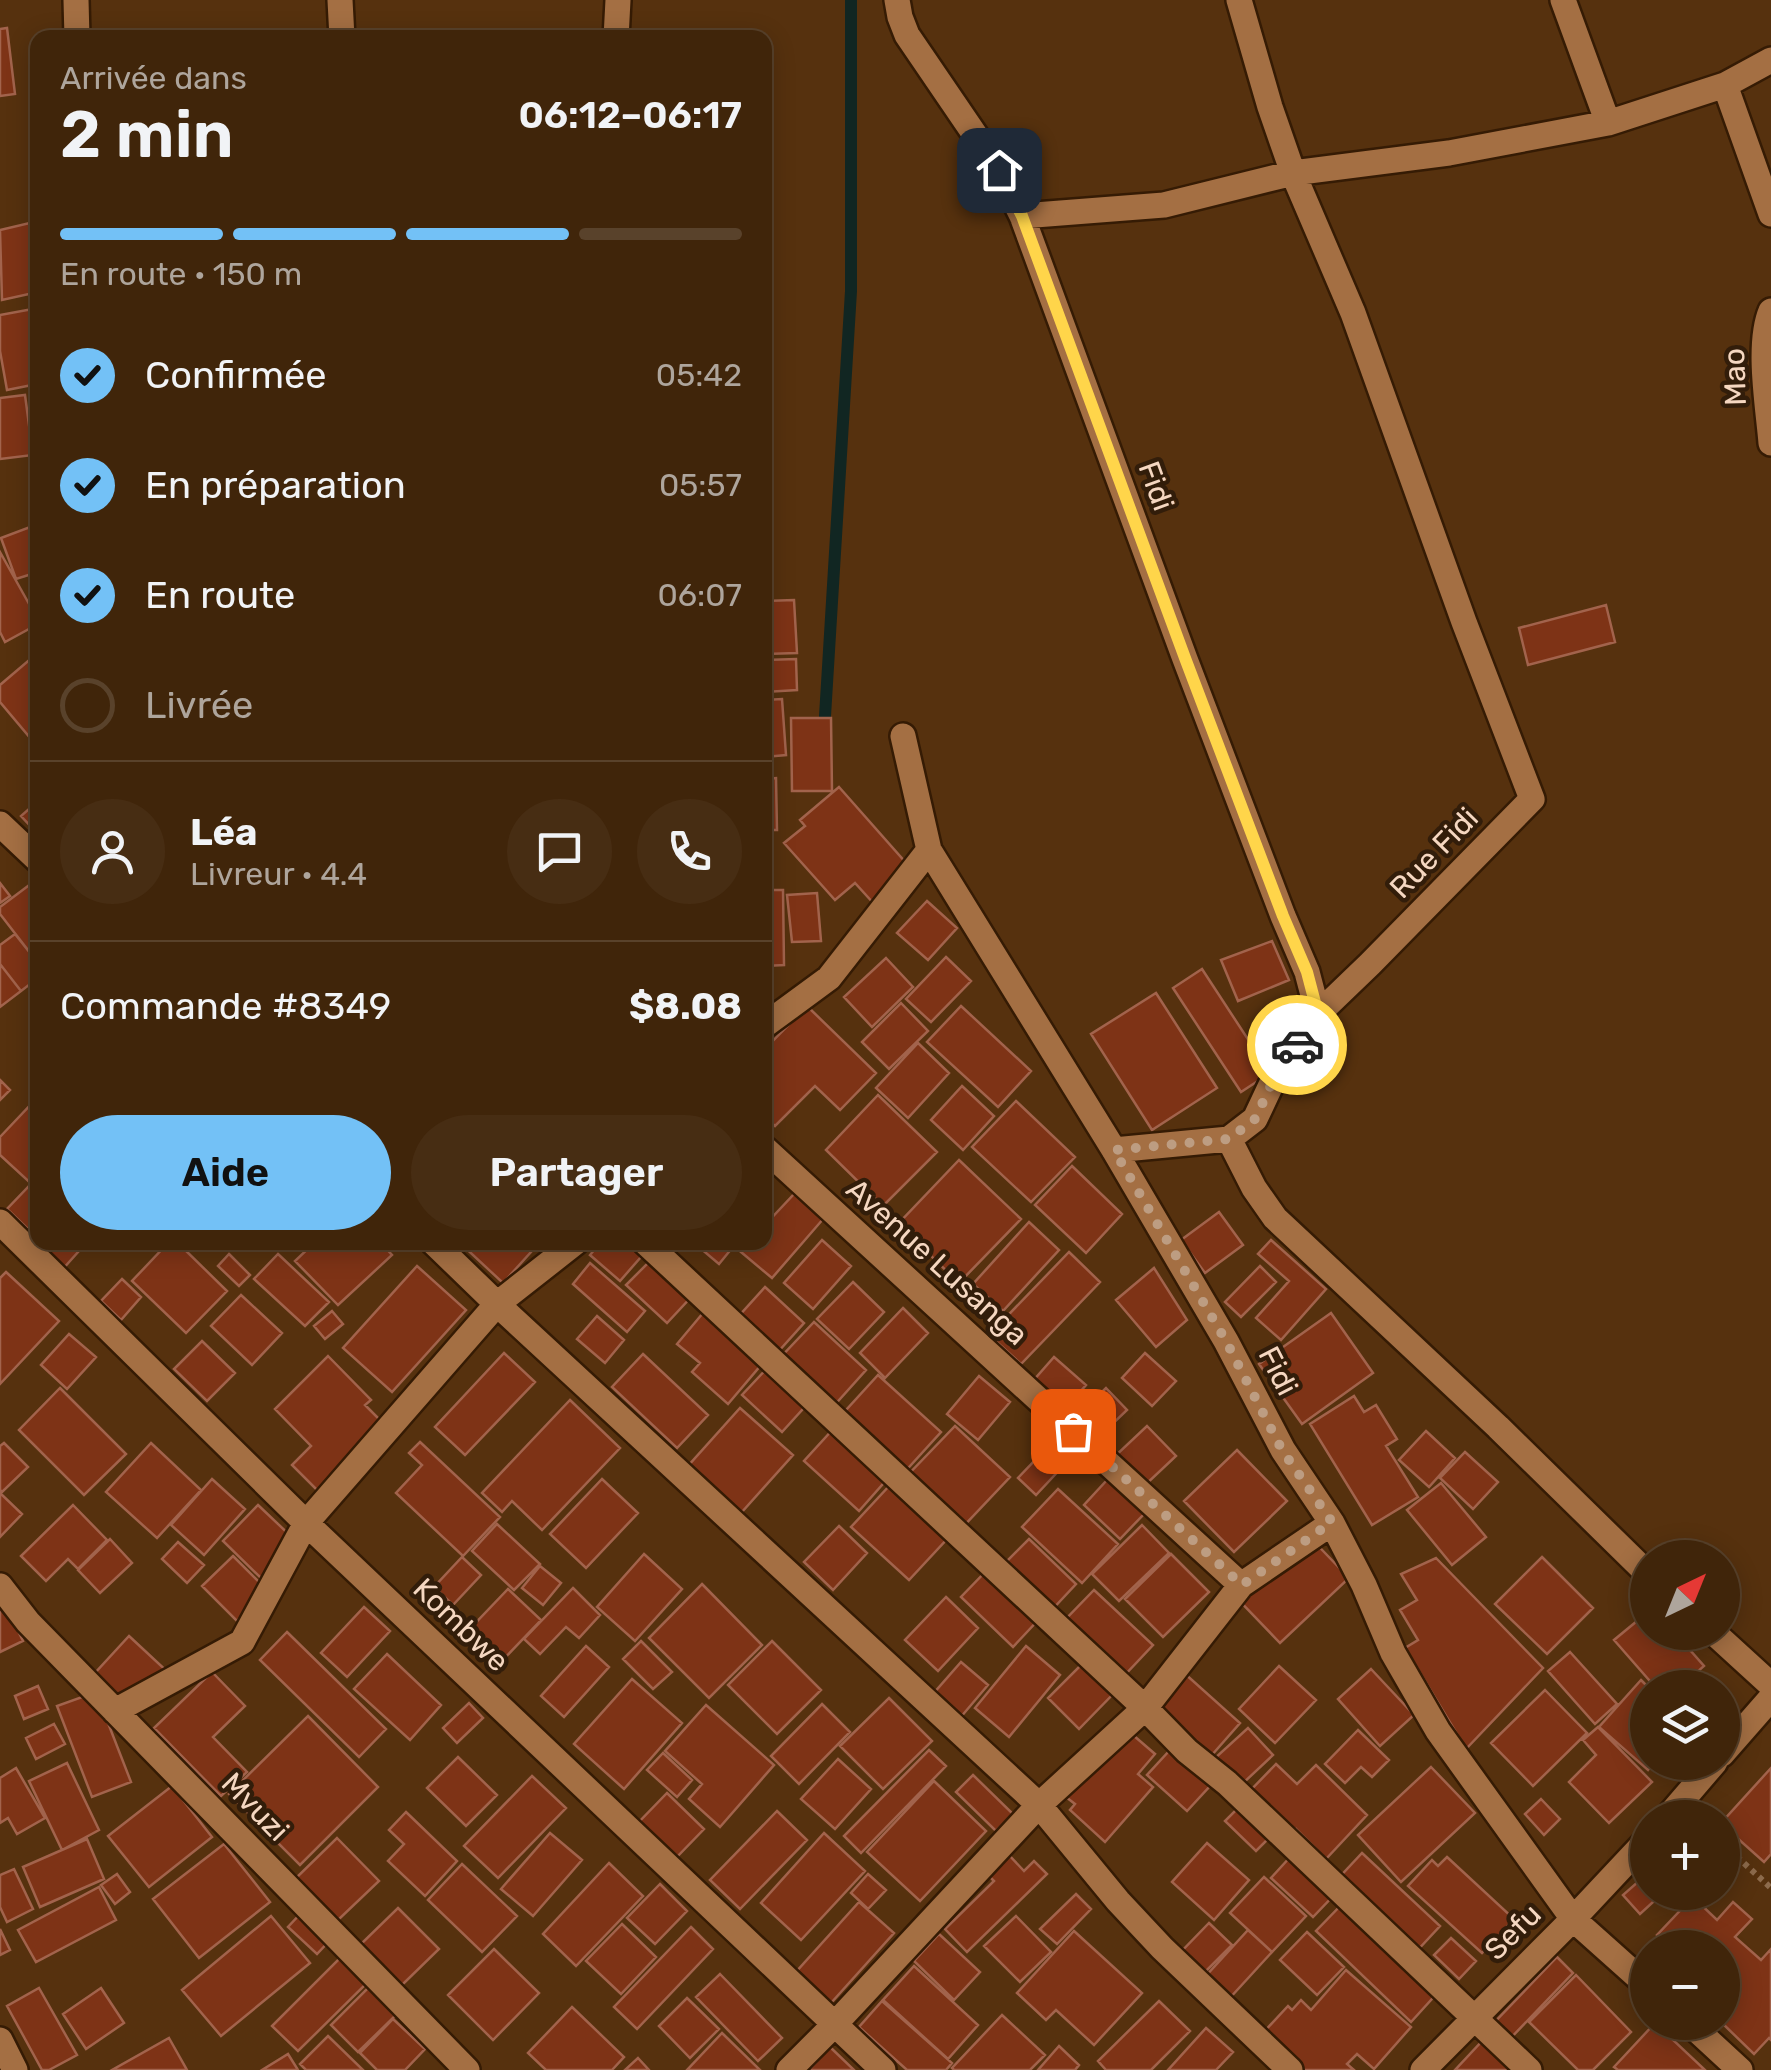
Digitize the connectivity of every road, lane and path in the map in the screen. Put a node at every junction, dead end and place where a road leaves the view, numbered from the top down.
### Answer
1 (76, 0) edge
2 (340, 0) edge
3 (618, 0) edge
4 (897, 0) edge
5 (1239, 0) edge
6 (1563, 0) edge
7 (77, 30) edge
8 (342, 30) edge
9 (616, 30) edge
10 (1771, 60) edge
11 (1725, 86) junction
12 (1608, 123) junction
13 (1293, 174) junction
14 (1771, 214) edge
15 (1022, 216) junction
16 (1771, 310) edge
17 (1771, 443) edge
18 (903, 736) dead end
19 (0, 824) edge
20 (929, 850) junction
21 (30, 852) edge
22 (1318, 1014) junction
23 (772, 1020) edge
24 (1229, 1139) junction
25 (1114, 1150) junction
26 (772, 1155) edge
27 (0, 1222) edge
28 (441, 1250) edge
29 (566, 1250) edge
30 (655, 1250) edge
31 (496, 1304) junction
32 (306, 1522) junction
33 (1332, 1522) junction
34 (1630, 1556) edge
35 (1242, 1585) junction
36 (0, 1586) edge
37 (1732, 1650) edge
38 (1771, 1685) edge
39 (1771, 1698) edge
40 (1145, 1708) junction
41 (115, 1711) junction
42 (1740, 1733) edge
43 (1700, 1780) edge
44 (1683, 1800) edge
45 (1039, 1804) junction
46 (1630, 1858) edge
47 (1740, 1860) edge
48 (1771, 1888) edge
49 (1573, 1919) junction
50 (1630, 1970) edge
51 (1473, 2019) junction
52 (834, 2026) junction
53 (0, 2040) edge
54 (1708, 2040) edge
55 (15, 2070) edge
56 (467, 2070) edge
57 (790, 2070) edge
58 (883, 2070) edge
59 (1290, 2070) edge
60 (1423, 2070) edge
61 (1529, 2070) edge
62 (1740, 2070) edge

1 - 7 street
2 - 8 street
3 - 9 street
4 - 15 street, Fidi
5 - 13 street, Rue Fidi
6 - 12 street
10 - 11 street
11 - 12 street
11 - 14 street
12 - 13 street
13 - 15 street
13 - 22 street, Rue Fidi
15 - 22 street, Fidi
16 - 17 street, Mao
18 - 20 street, Fidi
19 - 21 street
20 - 23 street
20 - 25 street, Fidi
22 - 24 street, Rue Fidi
24 - 25 street
24 - 34 street
25 - 33 street, Fidi
26 - 35 street, Avenue Lusanga
27 - 32 street, Kombwe
28 - 31 street
29 - 31 street
30 - 40 street
31 - 32 street
31 - 45 street
32 - 41 street
32 - 52 street, Kombwe
33 - 35 street
33 - 49 street, Fidi
35 - 40 street
36 - 41 street, Mvuzi
37 - 38 street
39 - 42 street
40 - 45 street
40 - 51 street
41 - 56 street, Mvuzi
43 - 44 street
45 - 52 street
45 - 59 street
46 - 49 street, Sefu
47 - 48 path
49 - 50 street, Fidi
49 - 51 street, Sefu
51 - 60 street, Sefu
51 - 61 street
52 - 57 street
52 - 58 street, Kombwe
53 - 55 street
54 - 62 street

